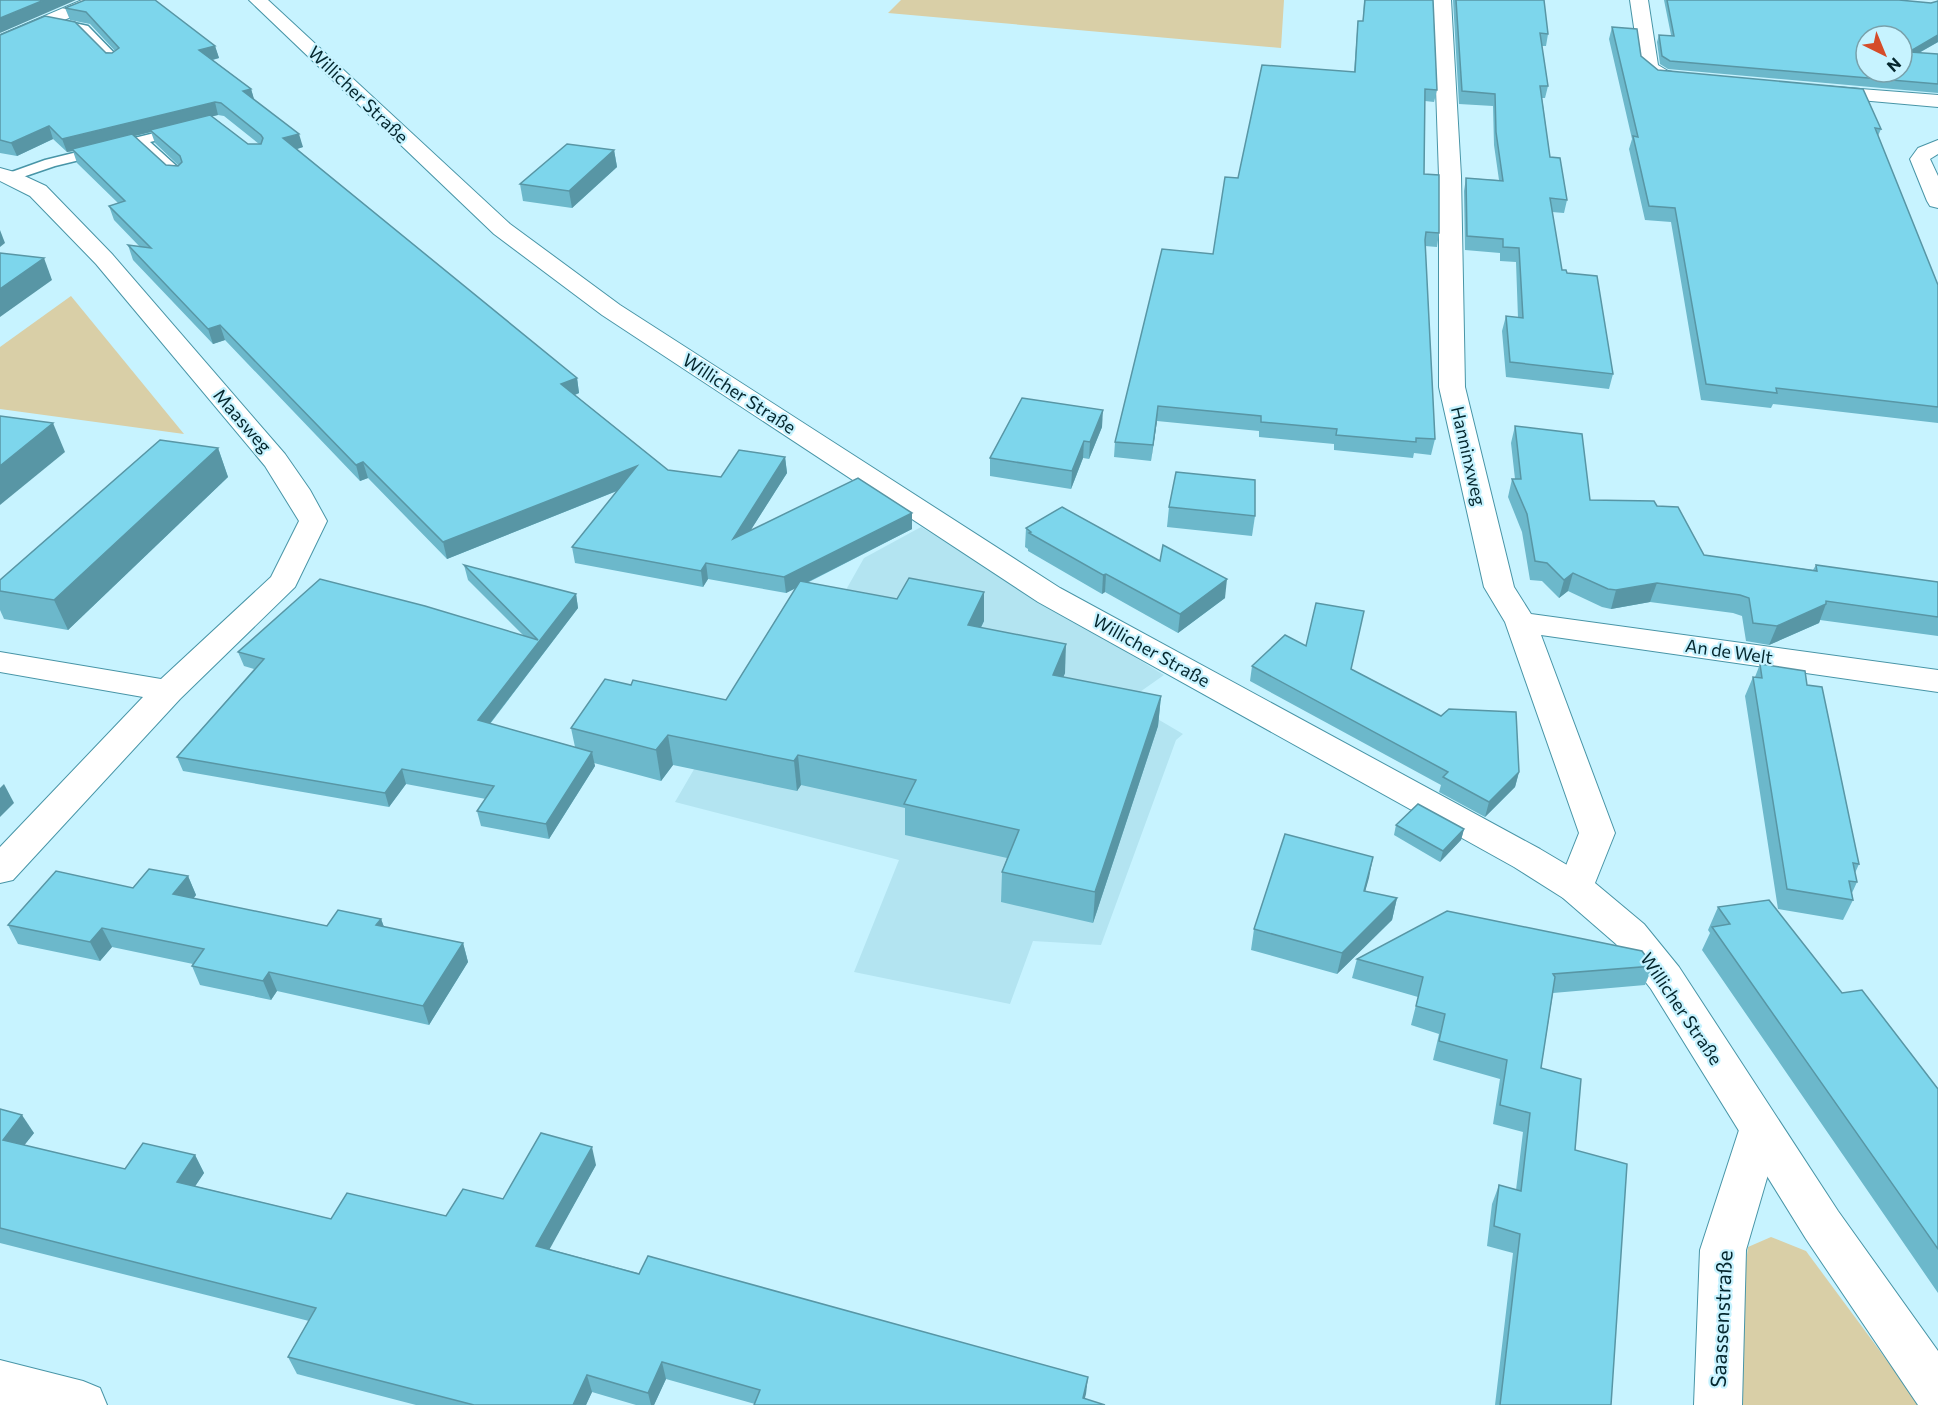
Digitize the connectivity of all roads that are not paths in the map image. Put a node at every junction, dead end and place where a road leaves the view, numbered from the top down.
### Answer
1 (96, 0) edge
2 (258, 0) edge
3 (1442, 0) edge
4 (1639, 0) edge
5 (47, 21) junction
6 (0, 42) edge
7 (115, 60) edge
8 (1706, 82) edge
9 (1799, 90) edge
10 (1938, 101) edge
11 (196, 127) edge
12 (140, 141) junction
13 (1932, 149) edge
14 (177, 174) edge
15 (5, 175) edge
16 (1938, 201) edge
17 (1521, 622) junction
18 (0, 662) edge
19 (1938, 681) edge
20 (168, 691) junction
21 (0, 870) edge
22 (1576, 888) junction
23 (1760, 1130) junction
24 (0, 1383) edge
25 (1938, 1392) edge
26 (83, 1405) edge
27 (1718, 1405) edge

1 - 5 street
2 - 22 street, Willicher Straße
3 - 17 street, Hanninxweg
4 - 8 street
5 - 6 street
5 - 7 lane
9 - 10 street
11 - 12 lane
12 - 14 lane
12 - 15 lane
13 - 16 street
15 - 20 street, Maasweg
17 - 19 street, An de Welt
17 - 22 street, Hanninxweg
18 - 20 street
20 - 21 street, Maasweg
22 - 23 street, Willicher Straße
23 - 25 street, Willicher Straße
23 - 27 street, Saassenstraße
24 - 26 street

